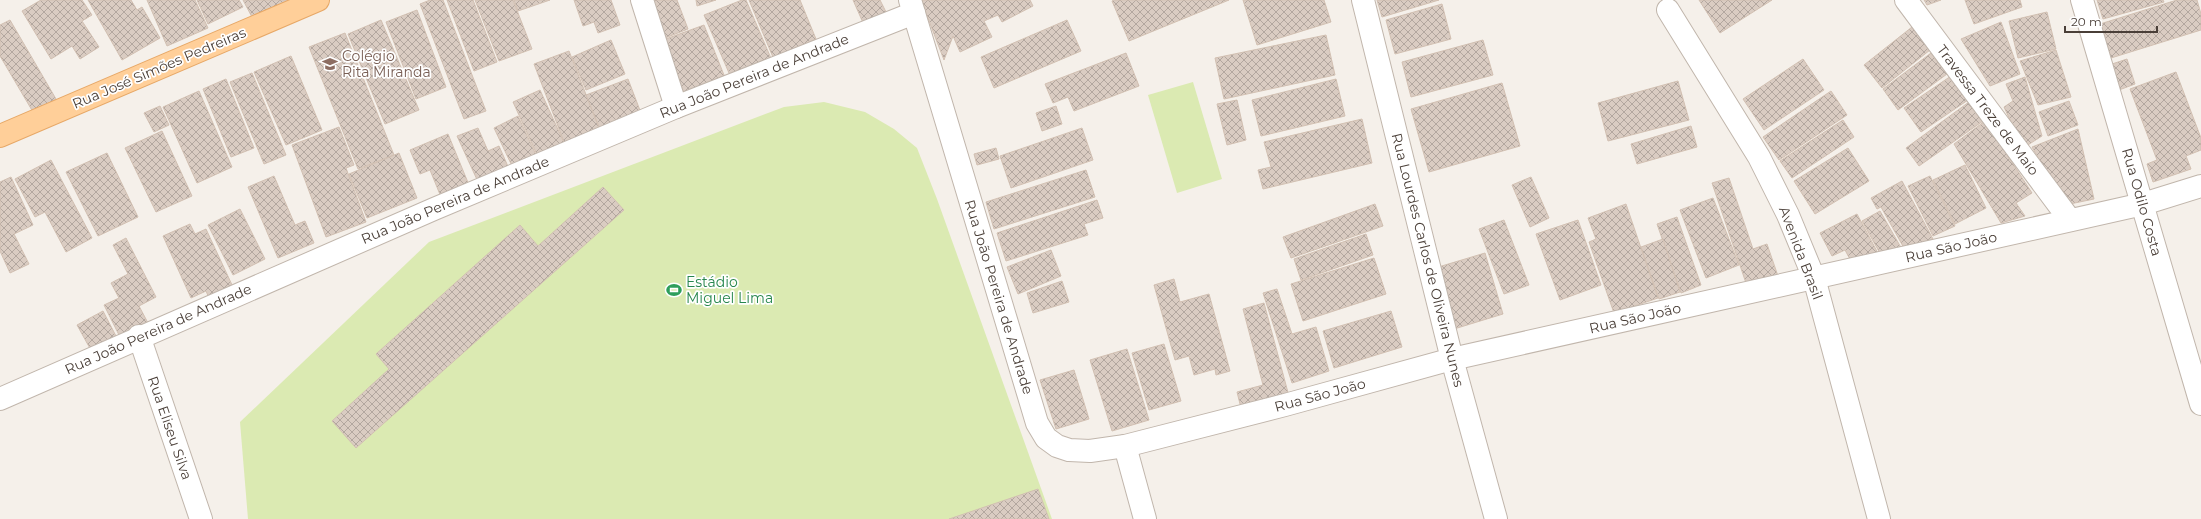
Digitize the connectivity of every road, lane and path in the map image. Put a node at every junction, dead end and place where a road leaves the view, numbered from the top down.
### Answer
1 (318, 0) edge
2 (642, 0) edge
3 (1363, 0) edge
4 (1906, 0) edge
5 (2082, 0) edge
6 (912, 6) edge
7 (1668, 10) dead end
8 (676, 107) junction
9 (0, 136) edge
10 (2201, 186) edge
11 (2143, 204) junction
12 (2070, 220) junction
13 (1814, 278) junction
14 (139, 336) junction
15 (1452, 359) junction
16 (0, 398) edge
17 (2201, 404) edge
18 (1125, 446) junction
19 (1070, 450) joint
20 (201, 519) edge
21 (1145, 519) edge
22 (1496, 519) edge
23 (1879, 519) edge

1 - 9 main road, Rua José Simões Pedreiras
2 - 8 street
3 - 15 street, Rua Lourdes Carlos de Oliveira Nunes
4 - 12 street, Travessa Treze de Maio
5 - 11 street, Rua Odilo Costa
6 - 8 street, Rua João Pereira de Andrade
6 - 19 street, Rua João Pereira de Andrade
7 - 13 street, Avenida Brasil
8 - 14 street, Rua João Pereira de Andrade
10 - 11 street, Rua São João
11 - 12 street, Rua São João
11 - 17 street, Rua Odilo Costa
12 - 13 street, Rua São João
13 - 15 street, Rua São João
13 - 23 street, Avenida Brasil
14 - 16 street, Rua João Pereira de Andrade
14 - 20 street, Rua Eliseu Silva
15 - 18 street, Rua São João
15 - 22 street, Rua Lourdes Carlos de Oliveira Nunes
18 - 19 street, Rua São João
18 - 21 street

